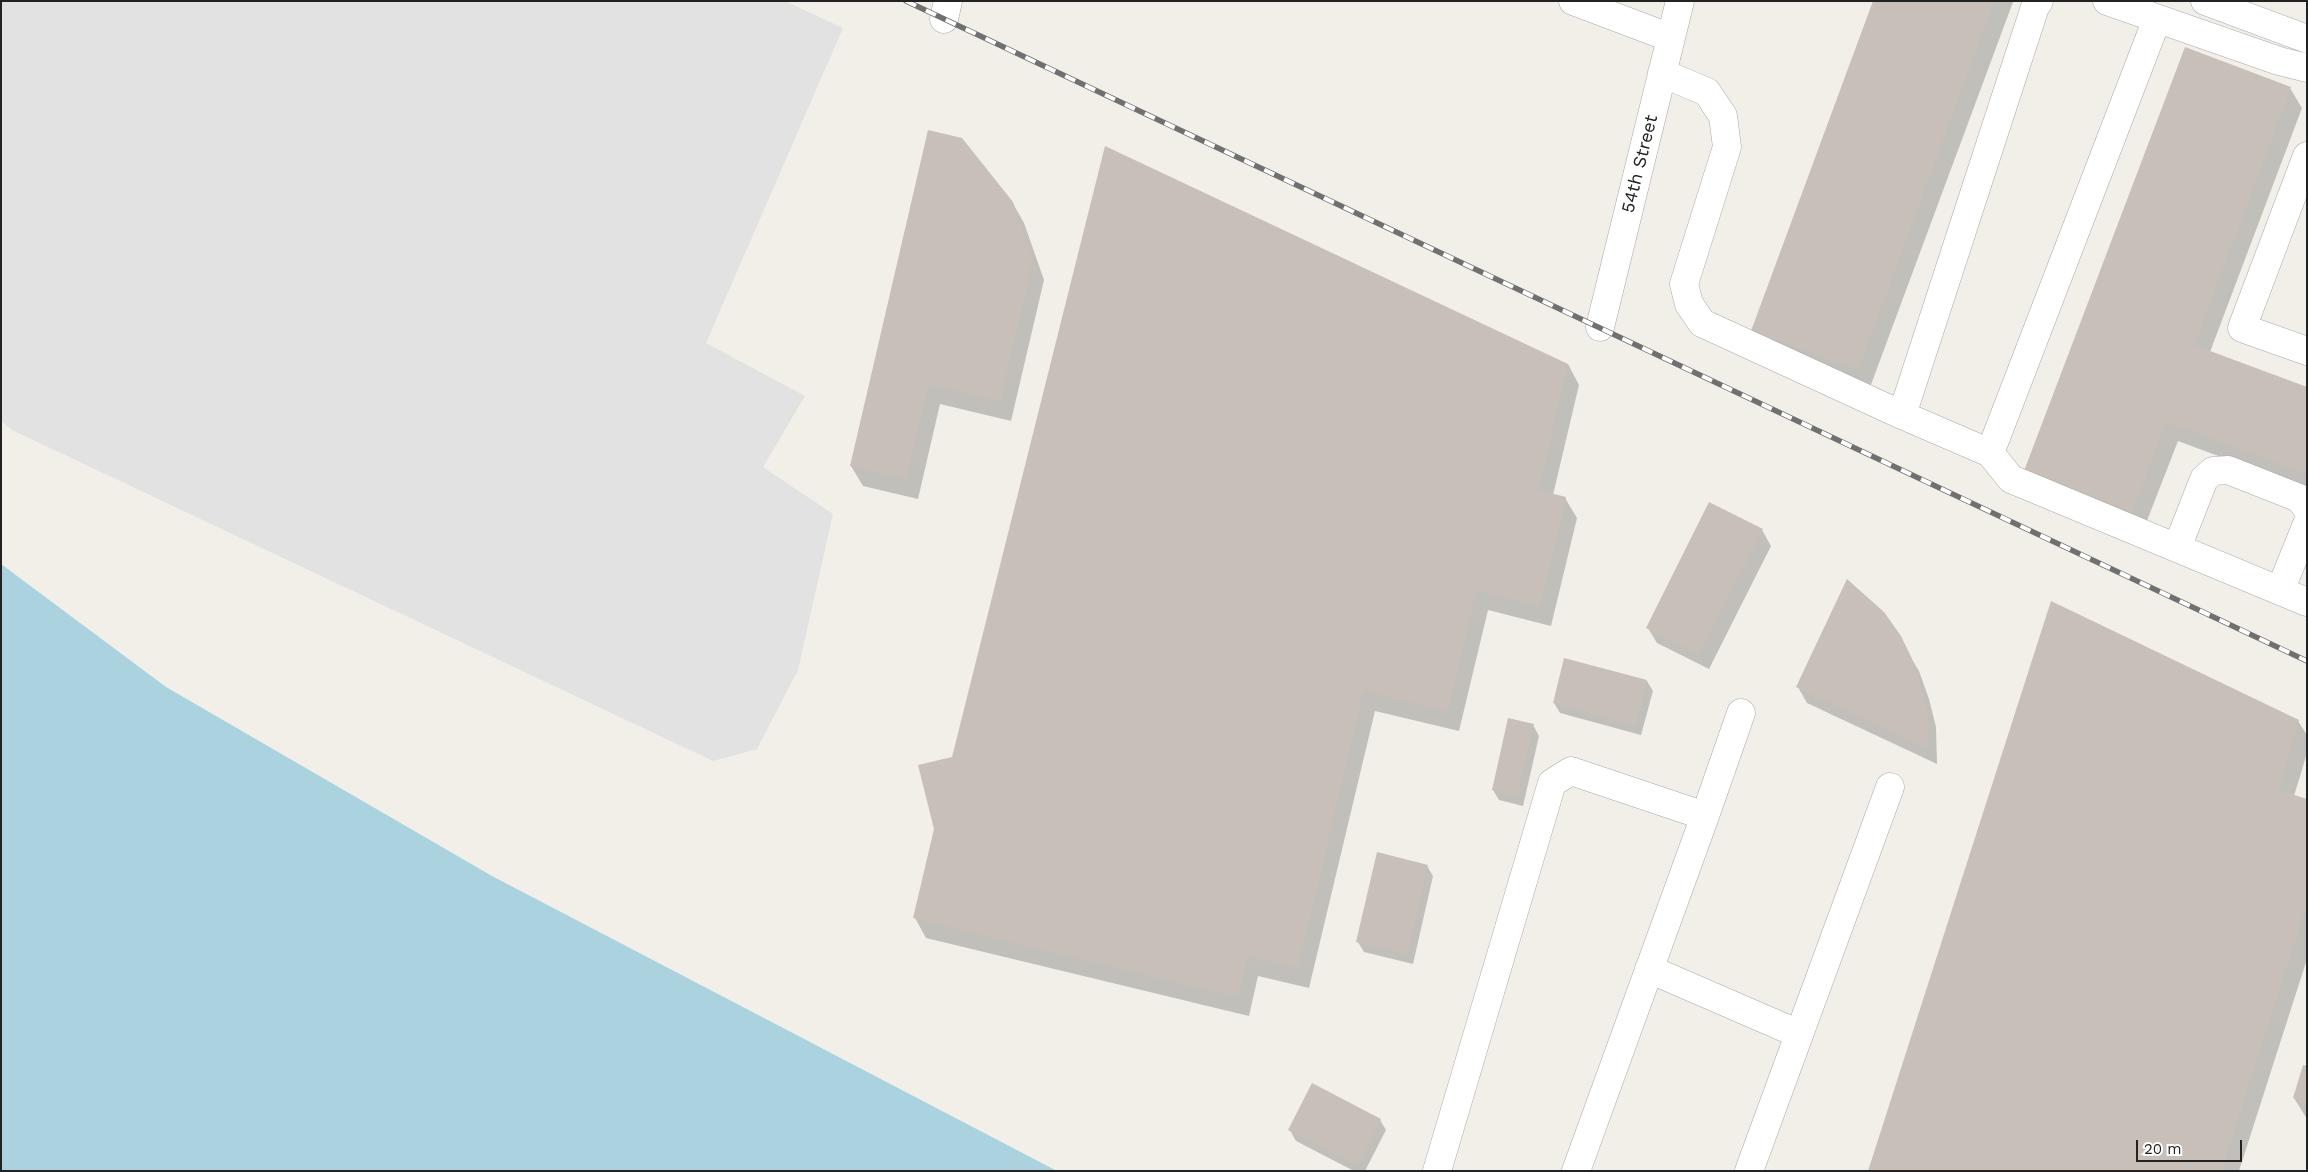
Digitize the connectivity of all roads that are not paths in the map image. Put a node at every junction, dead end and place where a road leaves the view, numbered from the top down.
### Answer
1 (1573, 1) edge
2 (1680, 1) edge
3 (2039, 1) edge
4 (2106, 1) edge
5 (2204, 1) edge
6 (2157, 19) junction
7 (1671, 38) junction
8 (2307, 39) edge
9 (2307, 68) edge
10 (1662, 73) junction
11 (2307, 156) edge
12 (1600, 327) dead end
13 (2307, 351) edge
14 (1902, 414) junction
15 (1990, 453) junction
16 (2307, 508) edge
17 (2307, 524) edge
18 (2177, 548) junction
19 (2280, 591) junction
20 (2307, 602) edge
21 (1741, 713) dead end
22 (1890, 787) dead end
23 (1705, 816) junction
24 (1649, 969) junction
25 (1799, 1034) junction
26 (1437, 1171) edge
27 (1576, 1171) edge
28 (1749, 1171) edge

1 - 7 street
2 - 7 street, 54th Street
3 - 14 street
4 - 6 street
5 - 8 street
6 - 9 street
6 - 15 street
7 - 10 street, 54th Street
10 - 12 street, 54th Street
10 - 14 street
11 - 13 street
14 - 15 street
15 - 18 street
16 - 18 street
17 - 19 street
18 - 19 street
19 - 20 street
21 - 23 street
22 - 25 street
23 - 24 street
23 - 26 street
24 - 25 street
24 - 27 street
25 - 28 street

